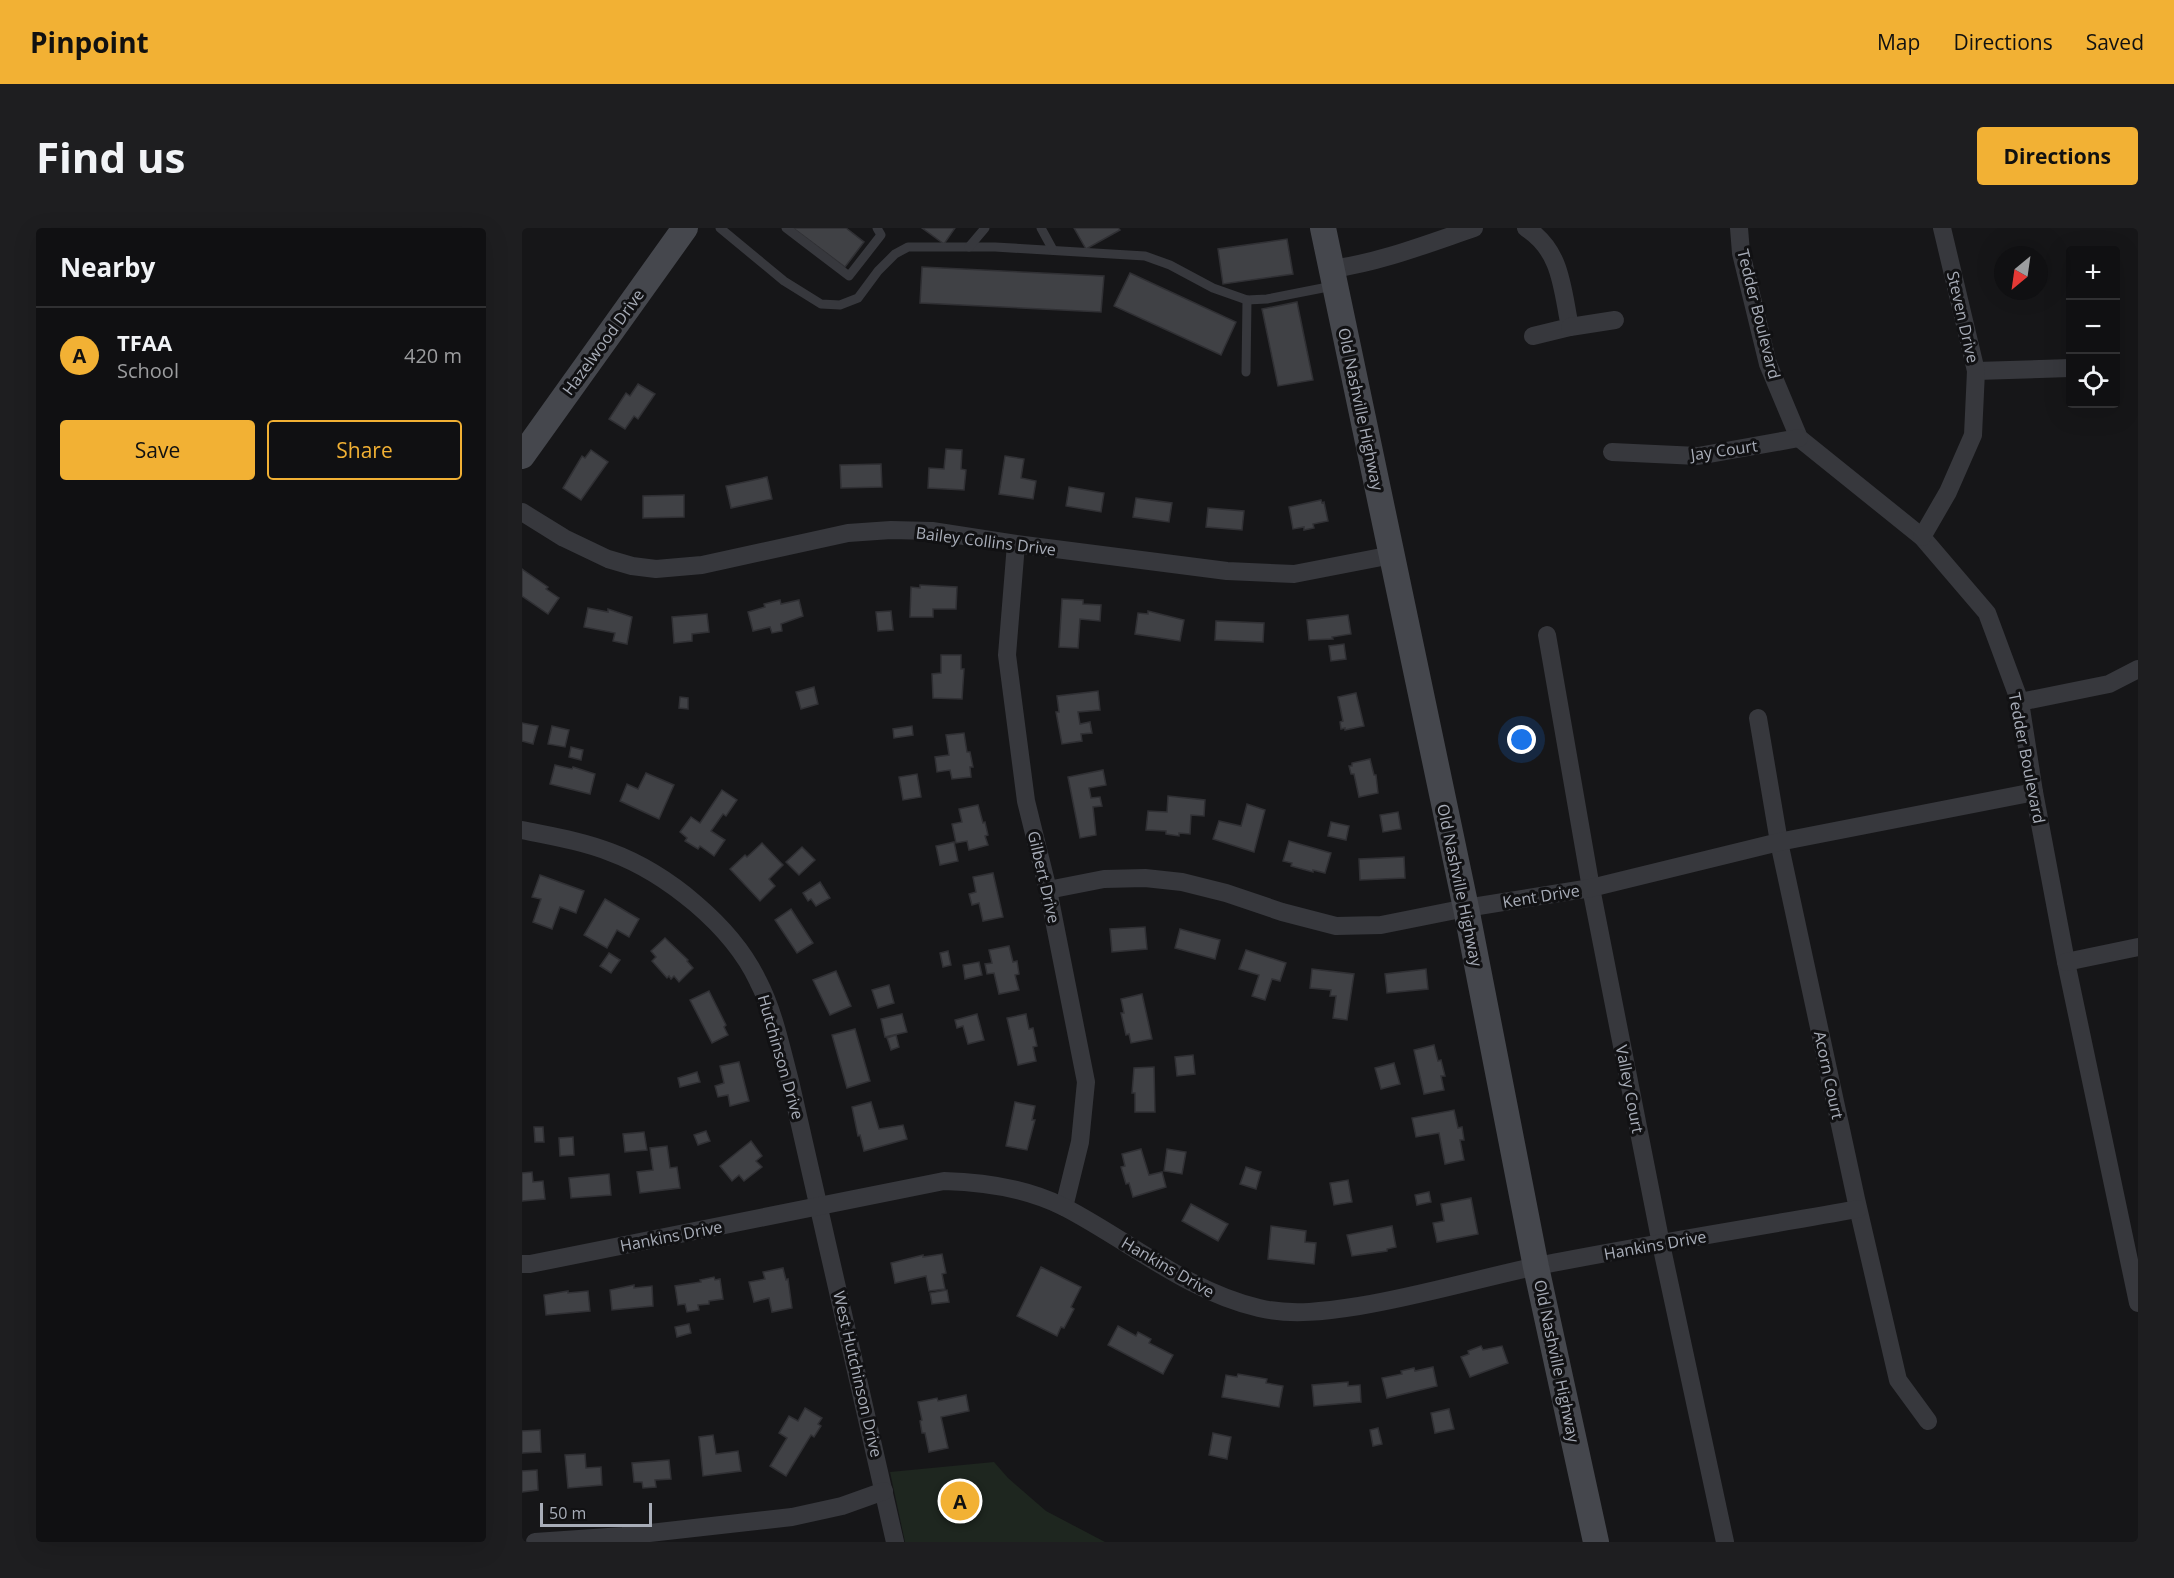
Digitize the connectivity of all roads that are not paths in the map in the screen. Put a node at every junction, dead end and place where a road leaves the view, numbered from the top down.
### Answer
1 (720, 228) edge
2 (786, 228) edge
3 (877, 228) edge
4 (985, 228) edge
5 (1041, 228) edge
6 (1323, 228) edge
7 (1474, 228) edge
8 (1526, 228) edge
9 (1739, 228) edge
10 (1942, 228) edge
11 (676, 231) edge
12 (969, 247) junction
13 (1053, 250) junction
14 (1334, 277) junction
15 (1247, 300) junction
16 (1615, 320) dead end
17 (1570, 327) junction
18 (1533, 336) dead end
19 (2066, 368) edge
20 (1976, 371) junction
21 (1246, 372) dead end
22 (1799, 438) junction
23 (1612, 452) dead end
24 (522, 456) edge
25 (522, 512) edge
26 (1922, 537) junction
27 (1016, 544) junction
28 (1392, 555) junction
29 (1547, 635) dead end
30 (2138, 669) edge
31 (2020, 702) junction
32 (1758, 718) dead end
33 (2034, 792) junction
34 (522, 830) edge
35 (1779, 842) junction
36 (1591, 888) junction
37 (1048, 890) junction
38 (1466, 908) junction
39 (2138, 947) edge
40 (2066, 962) junction
41 (819, 1207) junction
42 (1064, 1207) junction
43 (1858, 1209) junction
44 (1661, 1244) junction
45 (522, 1264) edge
46 (1536, 1267) junction
47 (2138, 1303) edge
48 (1928, 1421) dead end
49 (884, 1491) junction
50 (535, 1542) edge
51 (895, 1542) edge
52 (1596, 1542) edge
53 (1725, 1542) edge

1 - 12 lane
2 - 3 lane
4 - 12 lane
5 - 13 lane
6 - 14 main road, Old Nashville Highway
7 - 14 street
8 - 17 street
9 - 22 street, Tedder Boulevard
10 - 20 street, Steven Drive
11 - 24 main road, Hazelwood Drive
12 - 13 lane
13 - 15 lane
14 - 15 lane
14 - 28 main road, Old Nashville Highway
15 - 21 lane
16 - 17 street
17 - 18 street
19 - 20 street
20 - 26 street, Steven Drive
22 - 23 street, Jay Court
22 - 26 street, Tedder Boulevard
25 - 27 street, Bailey Collins Drive
26 - 31 street, Tedder Boulevard
27 - 28 street, Bailey Collins Drive
27 - 37 street, Gilbert Drive
28 - 38 main road, Old Nashville Highway
29 - 36 street, Valley Court
30 - 31 street
31 - 33 street, Tedder Boulevard
32 - 35 street, Acorn Court
33 - 35 street, Kent Drive
33 - 40 street, Tedder Boulevard
34 - 41 street, Hutchinson Drive
35 - 36 street, Kent Drive
35 - 43 street, Acorn Court
36 - 38 street, Kent Drive
36 - 44 street, Valley Court
37 - 38 street, Kent Drive
37 - 42 street, Gilbert Drive
38 - 46 main road, Old Nashville Highway
39 - 40 street
40 - 47 street, Tedder Boulevard
41 - 42 street, Hankins Drive
41 - 45 street, Hankins Drive
41 - 49 street, West Hutchinson Drive
42 - 46 street, Hankins Drive
43 - 44 street, Hankins Drive
43 - 48 street, Acorn Court
44 - 46 street, Hankins Drive
44 - 53 street, Valley Court
46 - 52 main road, Old Nashville Highway
49 - 50 street
49 - 51 street, West Hutchinson Drive

